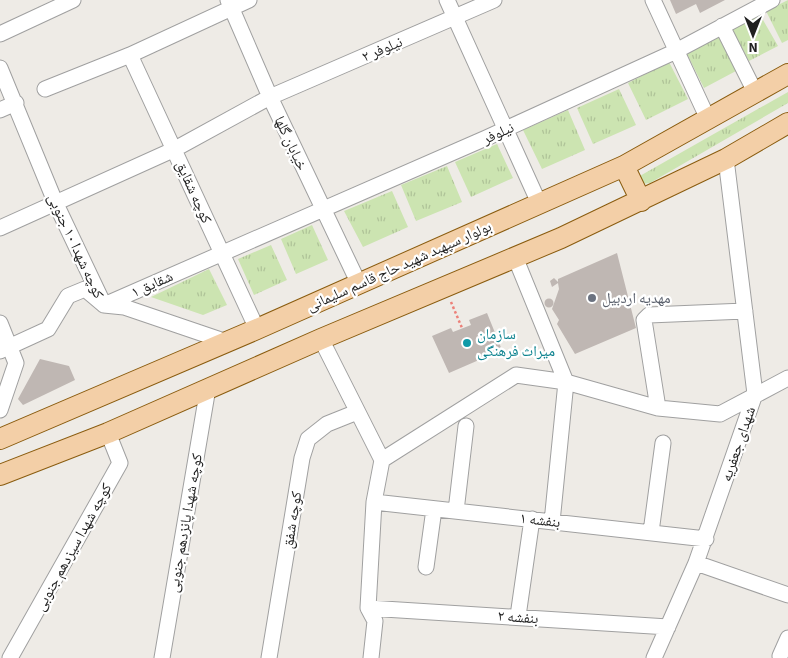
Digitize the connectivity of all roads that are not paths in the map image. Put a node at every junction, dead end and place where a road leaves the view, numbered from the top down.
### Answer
1 (73, 0) edge
2 (249, 0) edge
3 (447, 0) edge
4 (494, 0) edge
5 (653, 0) edge
6 (772, 0) edge
7 (230, 4) edge
8 (455, 17) junction
9 (722, 26) junction
10 (0, 34) edge
11 (674, 52) junction
12 (130, 55) junction
13 (0, 68) edge
14 (788, 74) edge
15 (45, 89) dead end
16 (755, 92) junction
17 (270, 97) junction
18 (16, 103) junction
19 (0, 110) edge
20 (708, 119) junction
21 (788, 123) edge
22 (506, 129) junction
23 (175, 149) junction
24 (726, 159) junction
25 (624, 166) junction
26 (641, 201) junction
27 (539, 203) junction
28 (56, 204) junction
29 (323, 210) junction
30 (0, 228) edge
31 (222, 253) junction
32 (515, 256) junction
33 (359, 284) junction
34 (104, 305) junction
35 (745, 311) junction
36 (0, 323) edge
37 (257, 329) junction
38 (321, 339) junction
39 (227, 342) junction
40 (5, 349) edge
41 (788, 378) edge
42 (566, 382) junction
43 (208, 388) junction
44 (755, 394) junction
45 (658, 408) junction
46 (0, 410) edge
47 (357, 412) junction
48 (466, 426) dead end
49 (108, 433) junction
50 (0, 439) edge
51 (663, 443) dead end
52 (382, 460) junction
53 (0, 475) edge
54 (374, 502) junction
55 (434, 508) junction
56 (456, 511) junction
57 (532, 519) junction
58 (552, 522) junction
59 (651, 532) junction
60 (706, 539) junction
61 (696, 563) junction
62 (426, 567) dead end
63 (788, 595) edge
64 (368, 608) junction
65 (518, 616) junction
66 (668, 627) junction
67 (788, 638) edge
68 (780, 656) dead end
69 (10, 658) edge
70 (162, 658) edge
71 (269, 658) edge
72 (371, 658) edge
73 (654, 658) edge

1 - 10 street
2 - 7 street
3 - 8 street
4 - 8 street, نیلوفر ۲
5 - 11 street
6 - 9 street, نیلوفر
7 - 12 street
7 - 17 street, خیابان گلها
8 - 17 street, نیلوفر ۲
8 - 22 street
9 - 11 street, نیلوفر
9 - 16 street
11 - 20 street
11 - 22 street, نیلوفر
12 - 15 street
12 - 23 street, کوچه شقایق
13 - 18 street, کوچه شهدا ۱۰ جنوبی
14 - 16 main road, بولوار سپهبد شهید حاج قاسم سلیمانی
16 - 20 main road, بولوار سپهبد شهید حاج قاسم سلیمانی
17 - 23 street, نیلوفر ۲
17 - 29 street, خیابان گلها
18 - 19 street
18 - 28 street, کوچه شهدا ۱۰ جنوبی
20 - 25 main road, بولوار سپهبد شهید حاج قاسم سلیمانی
21 - 24 main road
22 - 27 street
22 - 29 street, نیلوفر
23 - 28 street, نیلوفر ۲
23 - 31 street, کوچه شقایق
24 - 26 main road
24 - 35 street, شهدای جعفریه
25 - 26 main road
25 - 27 main road, بولوار سپهبد شهید حاج قاسم سلیمانی
26 - 32 main road
27 - 33 main road, بولوار سپهبد شهید حاج قاسم سلیمانی
28 - 30 street, نیلوفر ۲
28 - 34 street, کوچه شهدا ۱۰ جنوبی
29 - 31 street, شقایق ۱
29 - 33 street, خیابان گلها
31 - 34 street, شقایق ۱
31 - 37 street, کوچه شقایق
32 - 38 main road
32 - 42 street
33 - 37 main road, بولوار سپهبد شهید حاج قاسم سلیمانی
34 - 39 street, کوچه شهدا ۱۰ جنوبی
34 - 40 street
35 - 44 street, شهدای جعفریه
35 - 45 street
36 - 40 street
37 - 39 main road, بولوار سپهبد شهید حاج قاسم سلیمانی
38 - 43 main road
38 - 47 street
39 - 50 main road, بولوار سپهبد شهید حاج قاسم سلیمانی
40 - 46 street
41 - 44 street
42 - 45 street
42 - 52 street
42 - 58 street
43 - 49 main road
43 - 70 street, کوچه شهدا پانزدهم جنوبی
44 - 45 street
44 - 60 street, شهدای جعفریه
47 - 52 street
47 - 71 street, کوچه شفق
48 - 56 street
49 - 53 main road
49 - 69 street, کوچه شهدا سیزدهم جنوبی
51 - 59 street
52 - 54 street
54 - 55 street, بنفشه ۱
54 - 64 street
55 - 56 street, بنفشه ۱
55 - 62 street
56 - 57 street, بنفشه ۱
57 - 58 street, بنفشه ۱
57 - 65 street
58 - 59 street, بنفشه ۱
59 - 60 street, بنفشه ۱
60 - 61 street, شهدای جعفریه
61 - 63 street
61 - 66 street, شهدای جعفریه
64 - 65 street, بنفشه ۲
64 - 72 street
65 - 66 street, بنفشه ۲
66 - 73 street, شهدای جعفریه
67 - 68 street

